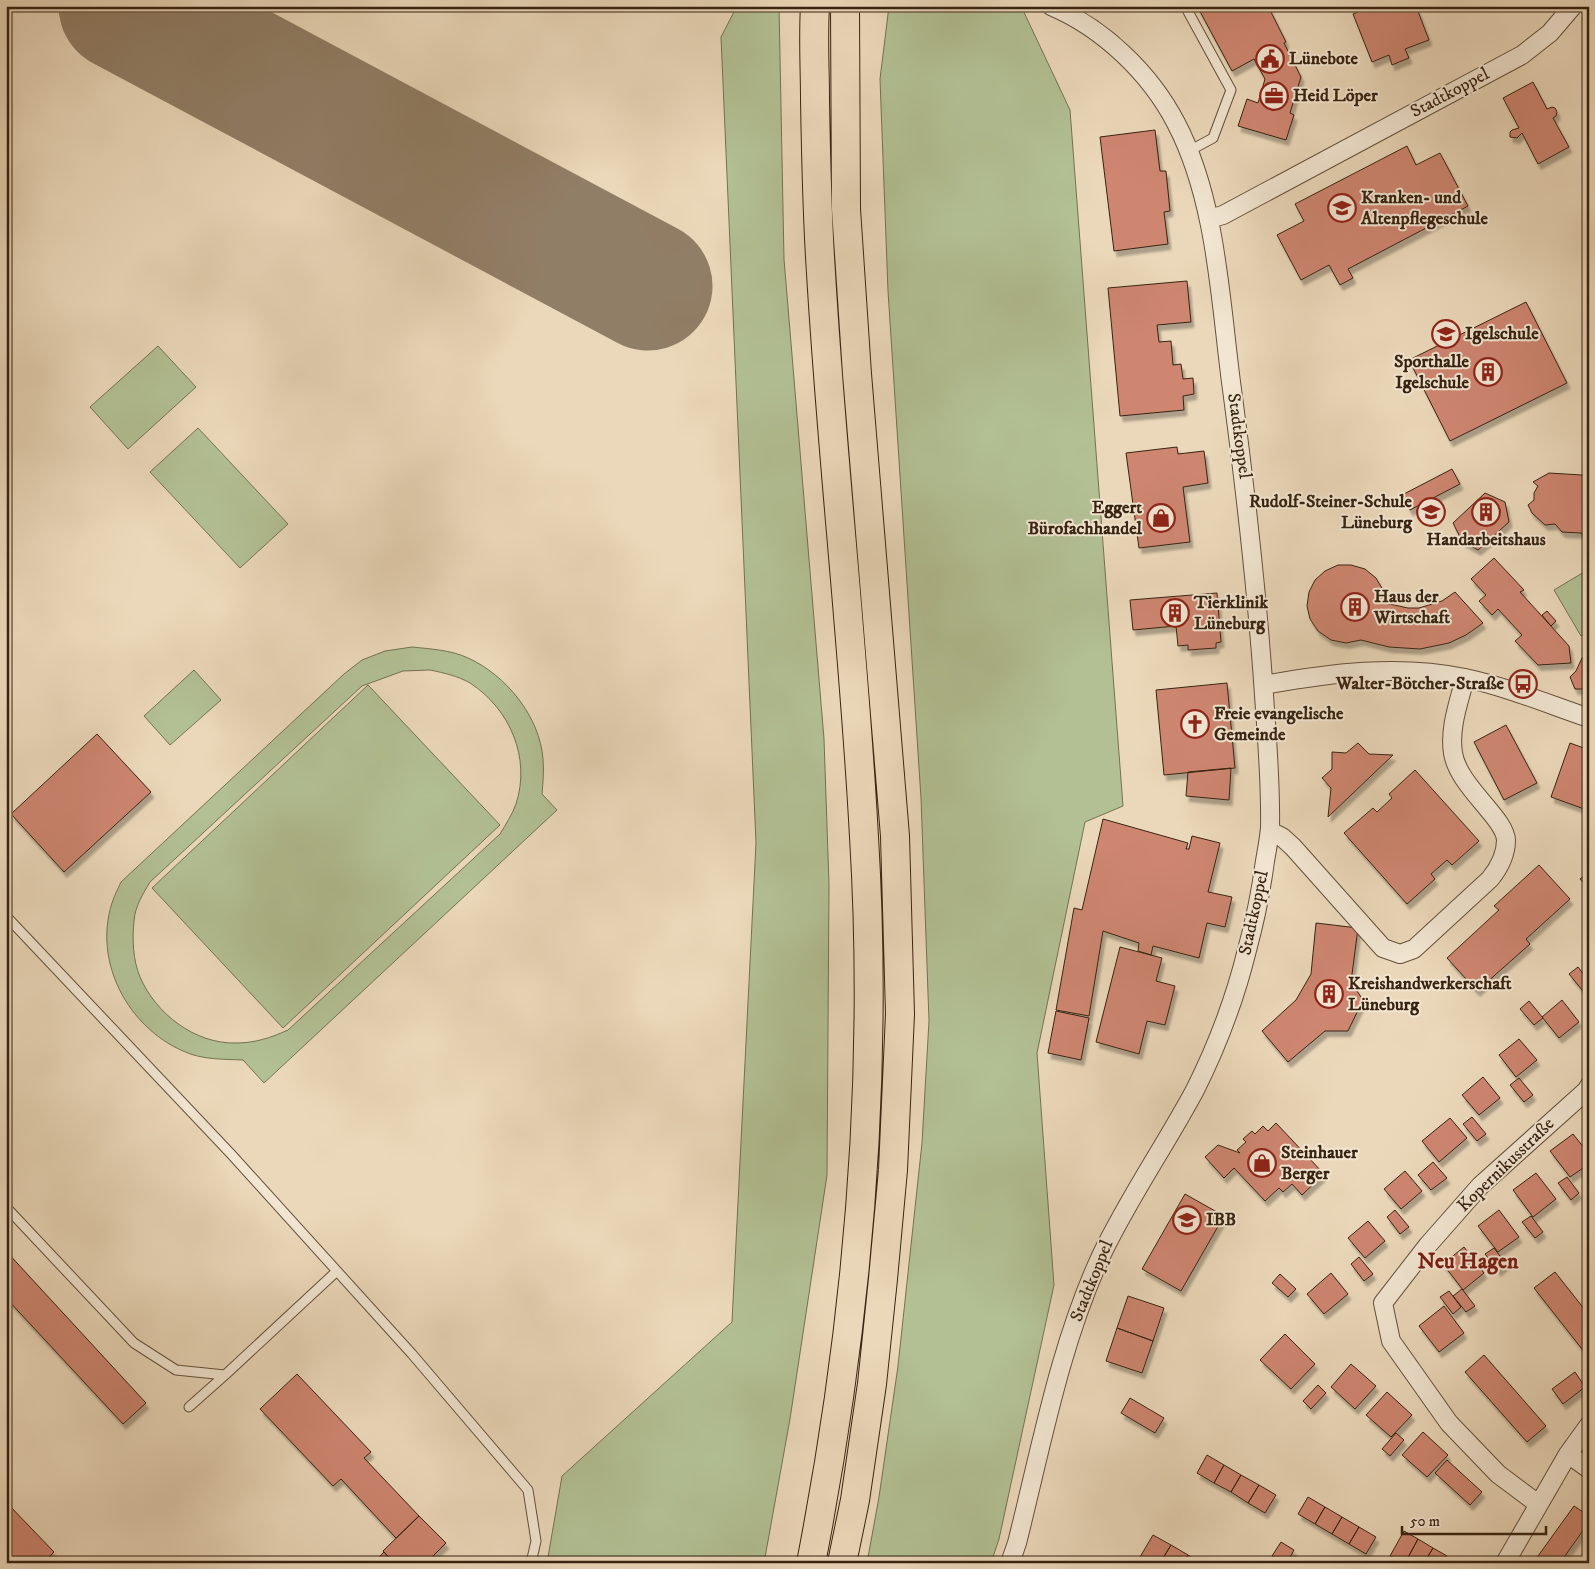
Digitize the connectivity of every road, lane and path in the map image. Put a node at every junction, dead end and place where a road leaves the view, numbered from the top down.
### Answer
1 (815, 6) edge
2 (845, 6) edge
3 (1051, 6) edge
4 (1185, 6) edge
5 (1573, 6) edge
6 (1189, 151) junction
7 (1209, 219) junction
8 (1465, 678) junction
9 (1264, 685) junction
10 (1589, 718) edge
11 (1270, 831) junction
12 (6, 916) edge
13 (1589, 1086) edge
14 (6, 1208) edge
15 (337, 1271) junction
16 (224, 1375) junction
17 (189, 1407) dead end
18 (1589, 1424) edge
19 (1568, 1454) junction
20 (1589, 1469) edge
21 (1538, 1504) junction
22 (532, 1563) edge
23 (811, 1563) edge
24 (842, 1563) edge
25 (1010, 1563) edge
26 (1505, 1563) edge

1 - 23 highway
2 - 24 highway
3 - 6 street, Stadtkoppel
4 - 6 lane
5 - 7 street, Stadtkoppel
6 - 7 street, Stadtkoppel
7 - 9 street, Stadtkoppel
8 - 9 street
8 - 10 street
8 - 11 street
9 - 11 street, Stadtkoppel
11 - 25 street, Stadtkoppel
12 - 15 lane
13 - 21 street, Kopernikusstraße
14 - 16 lane
15 - 16 lane
15 - 22 lane
16 - 17 lane
18 - 19 street
19 - 20 street
19 - 21 street
21 - 26 street

